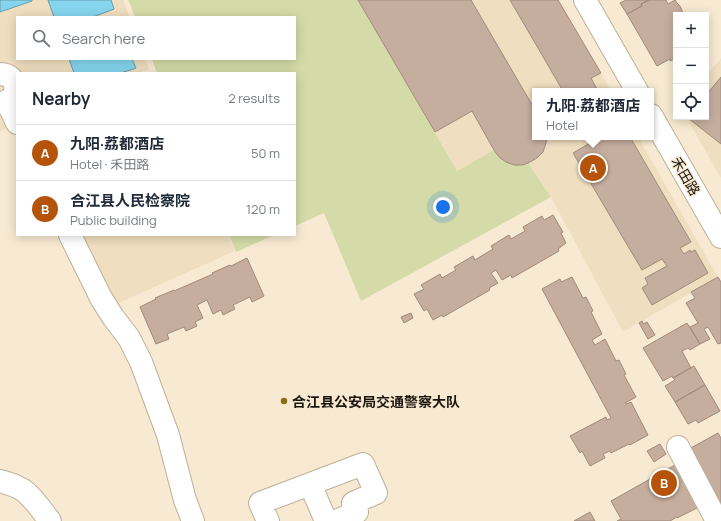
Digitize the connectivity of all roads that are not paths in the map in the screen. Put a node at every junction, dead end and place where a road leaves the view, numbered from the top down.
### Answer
1 (585, 0) edge
2 (0, 74) edge
3 (635, 88) edge
4 (4, 102) edge
5 (654, 120) edge
6 (16, 121) edge
7 (70, 236) edge
8 (721, 237) edge
9 (678, 447) dead end
10 (0, 481) edge
11 (310, 484) junction
12 (0, 489) edge
13 (37, 521) edge
14 (50, 521) edge
15 (193, 521) edge
16 (268, 521) edge
17 (326, 521) edge
18 (336, 521) edge
19 (717, 521) edge

1 - 3 street
2 - 4 street
4 - 6 street
5 - 8 street, 禾田路
7 - 15 street
9 - 19 street
10 - 14 street
11 - 16 street
11 - 17 street
11 - 18 street
12 - 13 street

